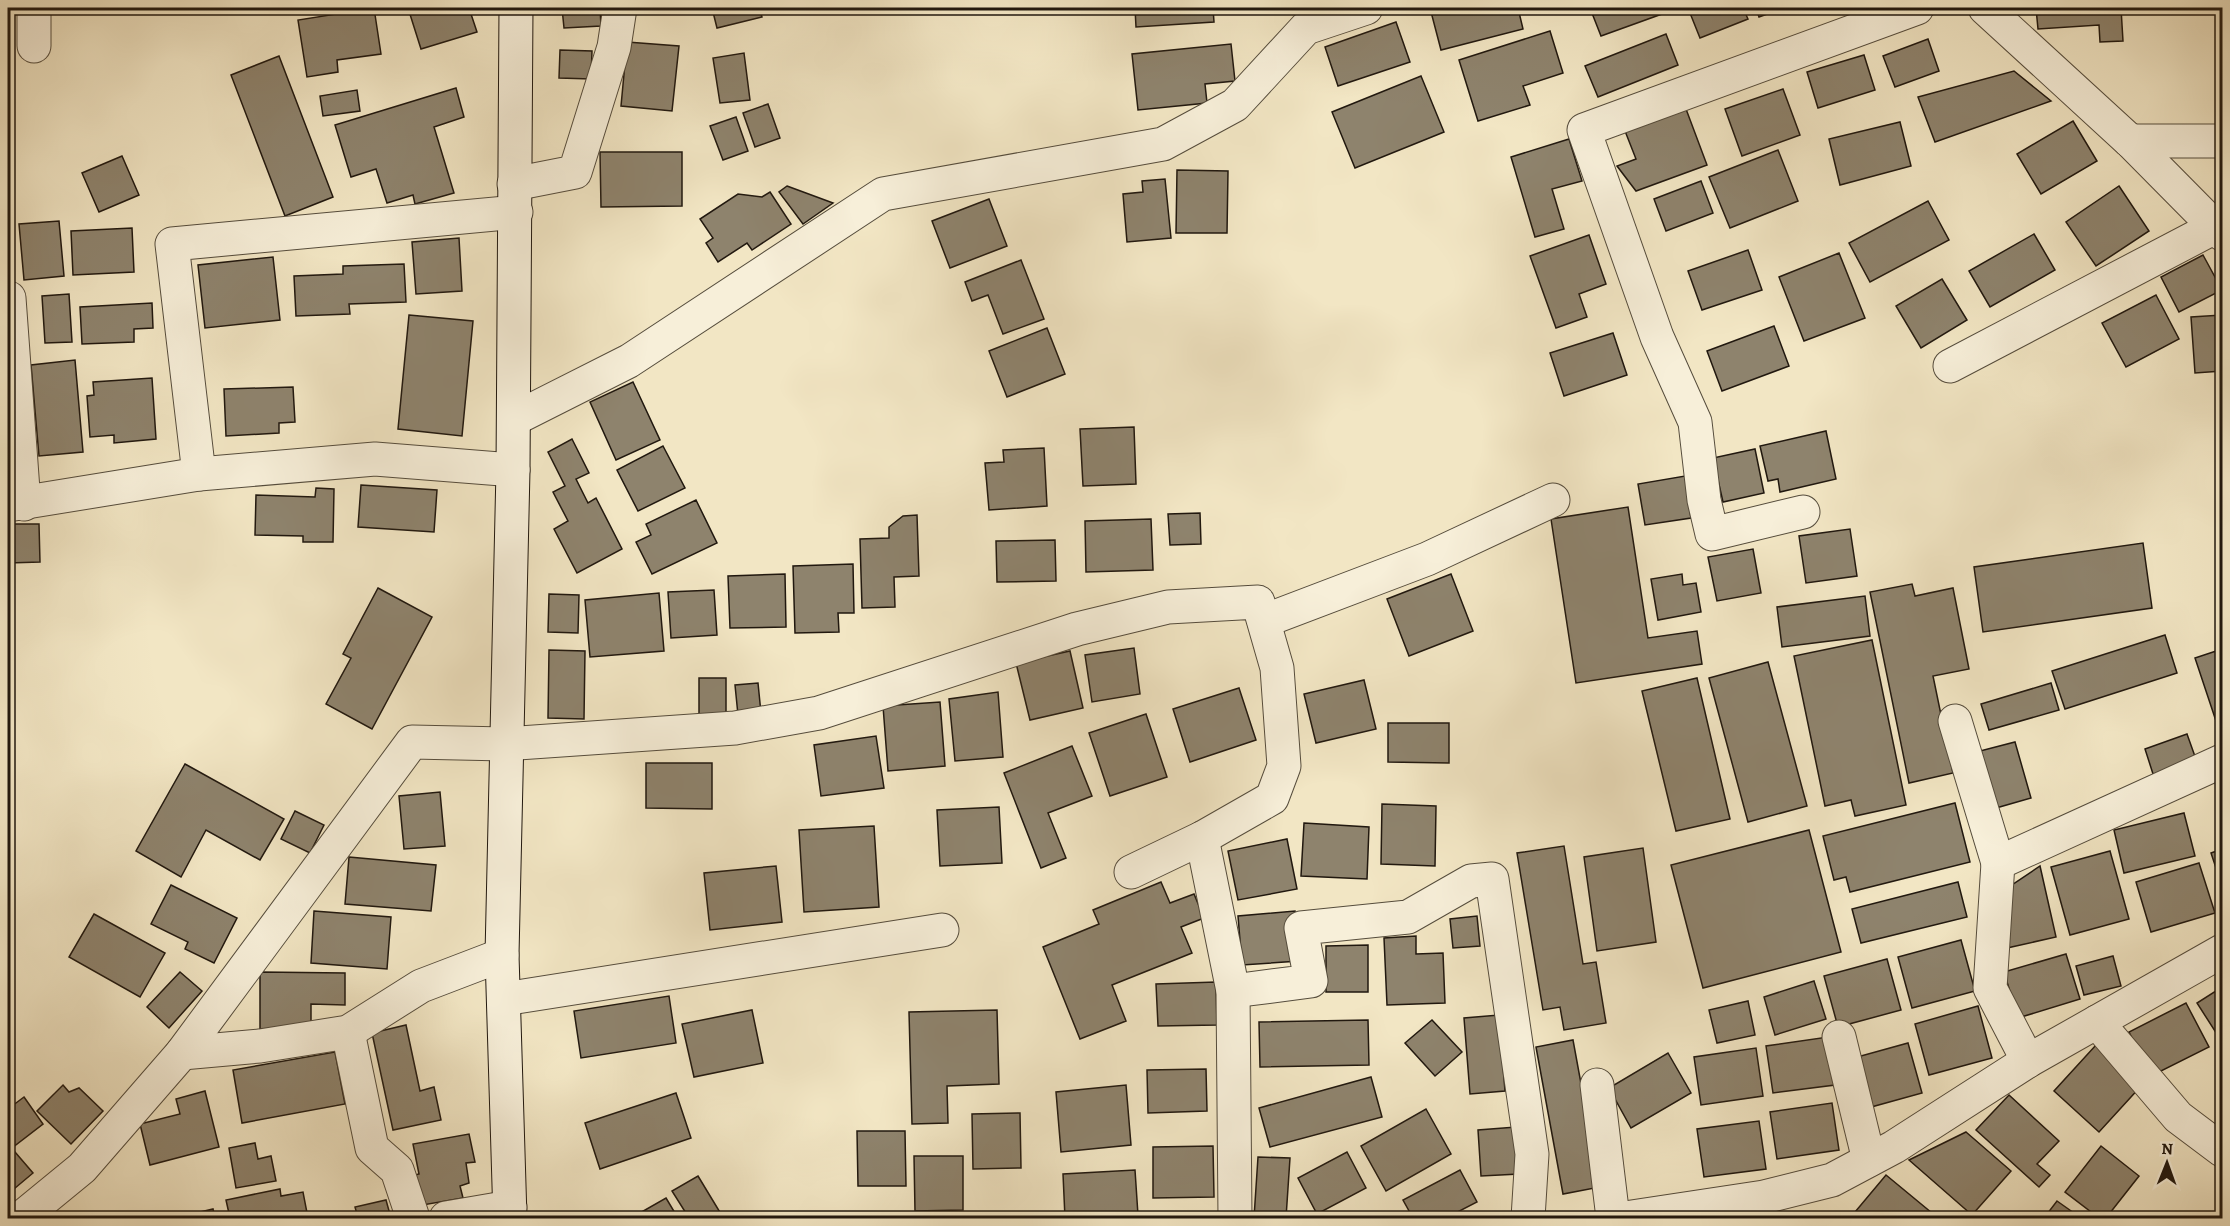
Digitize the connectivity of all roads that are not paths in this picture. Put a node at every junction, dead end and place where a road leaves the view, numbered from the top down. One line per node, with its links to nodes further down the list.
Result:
1 (34, 8): 7 (street)
2 (516, 8): 10 (street)
3 (620, 8): 10 (street)
4 (1366, 8): 14 (street)
5 (1917, 8): 19 (street)
6 (1984, 8): 8 (street)
7 (34, 46)
8 (2130, 141): 9 (street); 11 (street)
9 (2223, 141)
10 (515, 198): 14 (street); 16 (street)
11 (2219, 231): 13 (street)
12 (9, 298): 18 (street)
13 (1950, 366)
14 (514, 419): 15 (street)
15 (513, 470): 16 (street); 22 (street)
16 (200, 474): 18 (street)
17 (1553, 500): 20 (street)
18 (16, 505)
19 (1803, 513)
20 (1264, 621): 22 (street); 24 (street)
21 (1955, 721): 25 (street)
22 (505, 744): 29 (street); 35 (street)
23 (2223, 761): 25 (street)
24 (1202, 838): 26 (street); 30 (street)
25 (1998, 863): 36 (street)
26 (1131, 872)
27 (942, 930): 31 (street)
28 (2223, 951): 32 (street)
29 (502, 956): 31 (street); 33 (street)
30 (1233, 991): 44 (street); 45 (street)
31 (504, 999): 40 (street)
32 (2097, 1022): 36 (street); 38 (street)
33 (348, 1032): 35 (street); 42 (street)
34 (1839, 1037): 39 (street)
35 (182, 1053): 41 (street)
36 (2028, 1061): 39 (street)
37 (1597, 1085): 46 (street)
38 (2223, 1150)
39 (1869, 1160): 47 (street)
40 (510, 1213): 43 (street)
41 (21, 1218)
42 (413, 1218)
43 (446, 1218)
44 (1235, 1218)
45 (1528, 1218)
46 (1613, 1218)
47 (1625, 1218)

